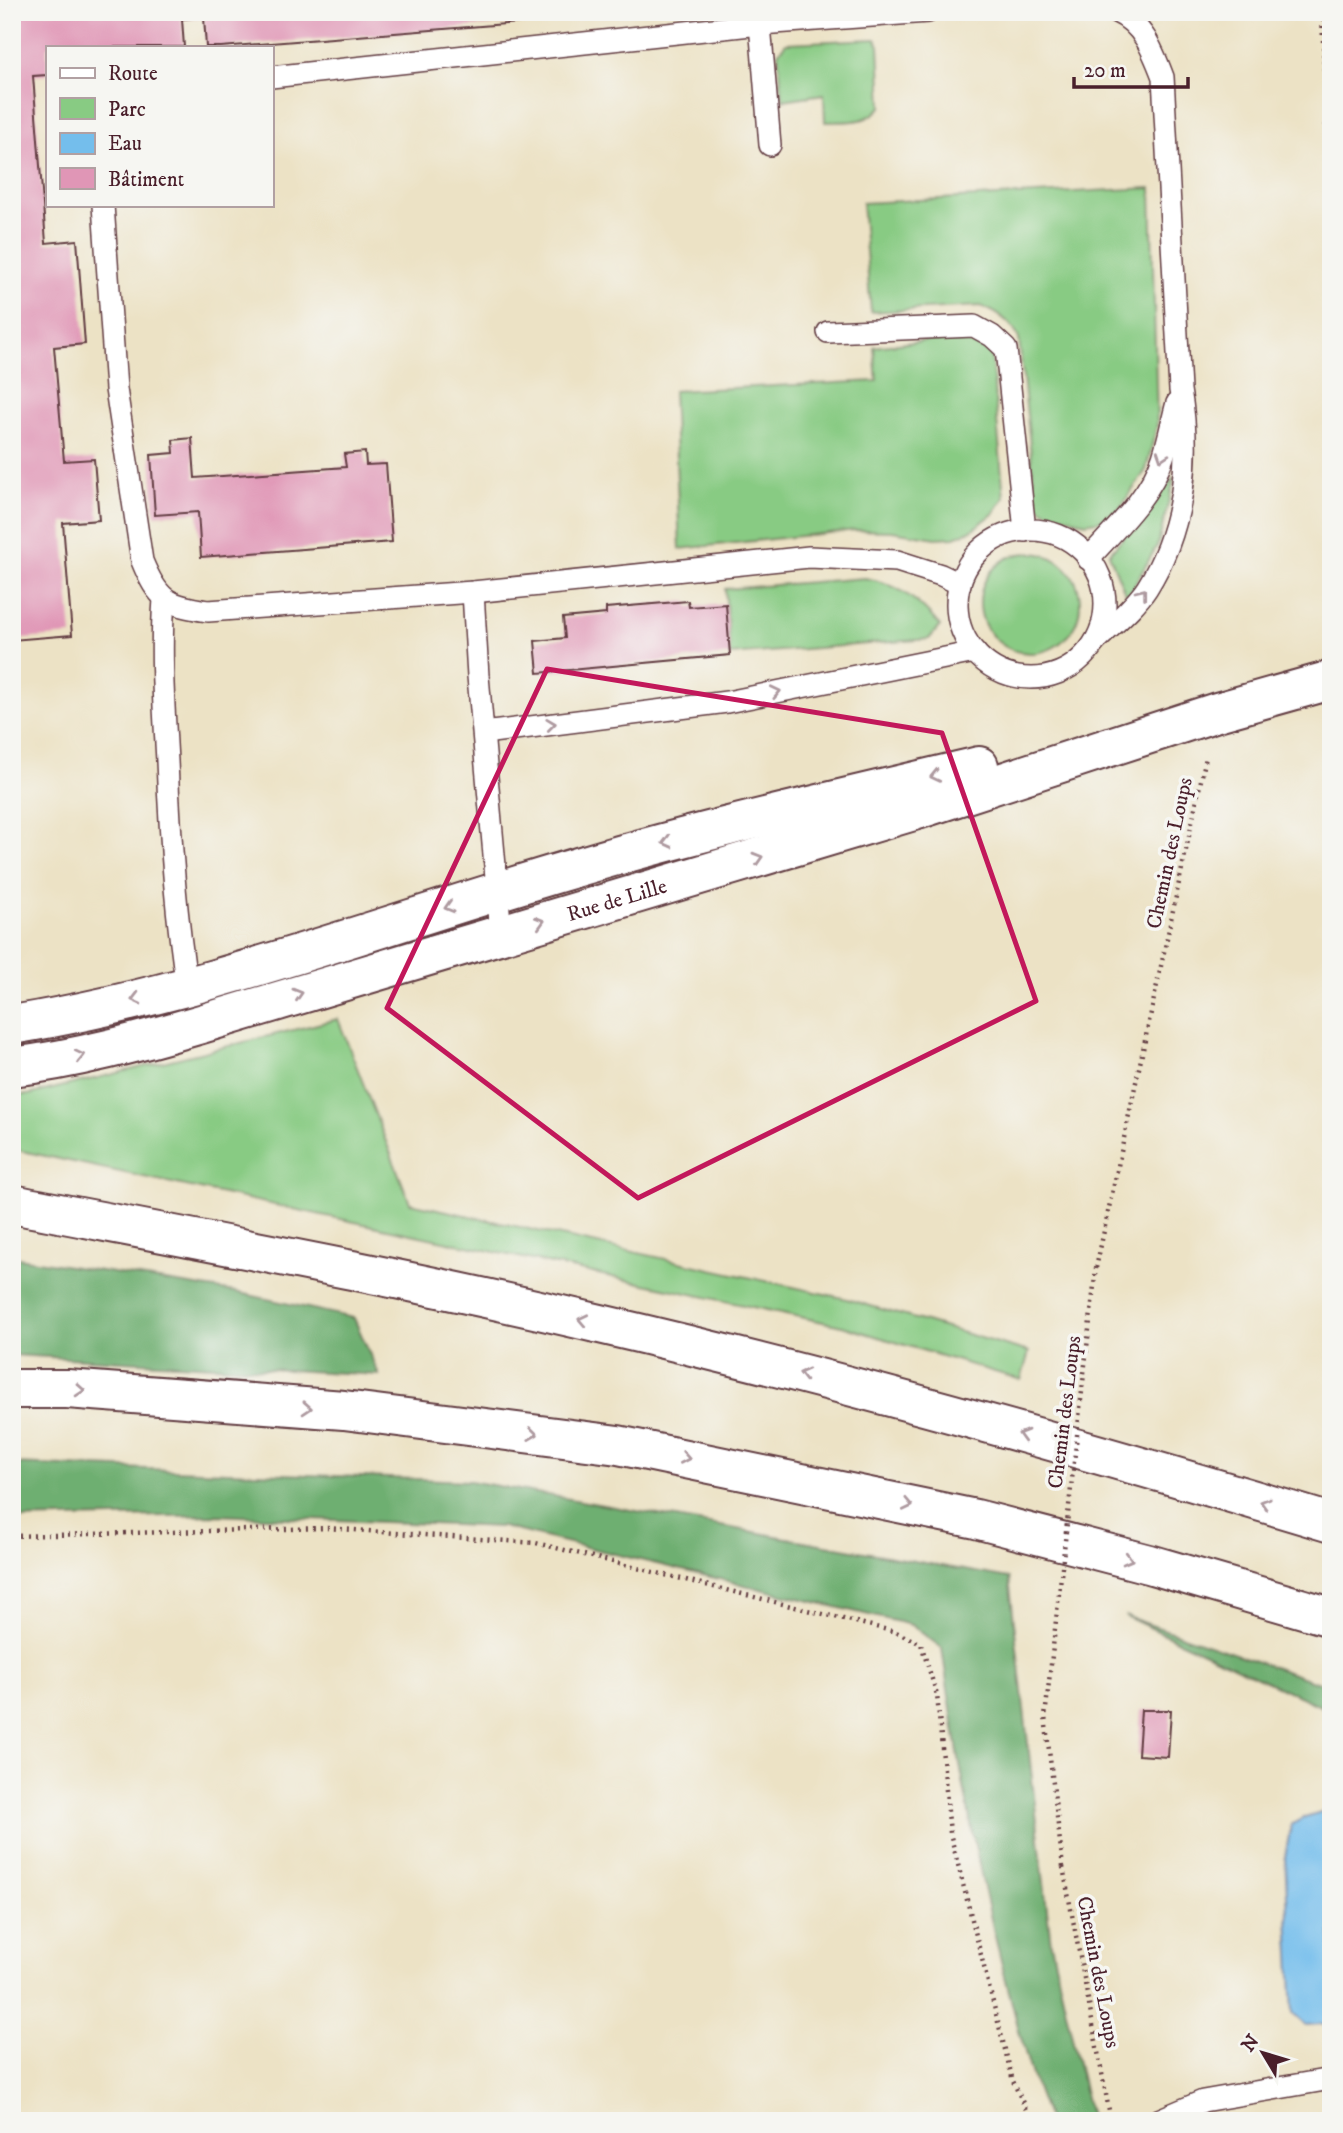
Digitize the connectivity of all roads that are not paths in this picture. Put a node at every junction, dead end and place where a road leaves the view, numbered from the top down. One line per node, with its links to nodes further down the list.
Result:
1 (928, 12): 3 (lane)
2 (1116, 12): 8 (lane)
3 (760, 18): 4 (lane); 5 (lane)
4 (273, 77)
5 (770, 145)
6 (103, 206): 13 (lane)
7 (828, 332): 9 (lane)
8 (1180, 390): 10 (lane, one-way to 10); 14 (lane, one-way to 8)
9 (1025, 531): 10 (lane); 11 (lane)
10 (1088, 559): 14 (lane)
11 (960, 584): 12 (lane); 15 (lane)
12 (473, 592): 13 (lane); 18 (lane)
13 (164, 599): 21 (lane)
14 (1095, 642): 15 (lane)
15 (975, 652): 18 (lane, one-way to 15)
16 (1331, 680): 17 (main road, Rue de Lille)
17 (1217, 712): 19 (main road, Rue de Lille, one-way to 19); 20 (main road, Rue de Lille, one-way to 17)
18 (484, 733): 19 (lane)
19 (497, 892): 20 (lane); 21 (main road, Rue de Lille, one-way to 21)
20 (501, 933): 23 (main road, Rue de Lille, one-way to 20)
21 (187, 986): 22 (main road, Rue de Lille, one-way to 22)
22 (12, 1025)
23 (12, 1068)
24 (12, 1204): 26 (main road, one-way to 24)
25 (12, 1389): 27 (main road, one-way to 27)
26 (1331, 1523)
27 (1331, 1617)
28 (1331, 2079): 29 (lane)
29 (1156, 2121)

